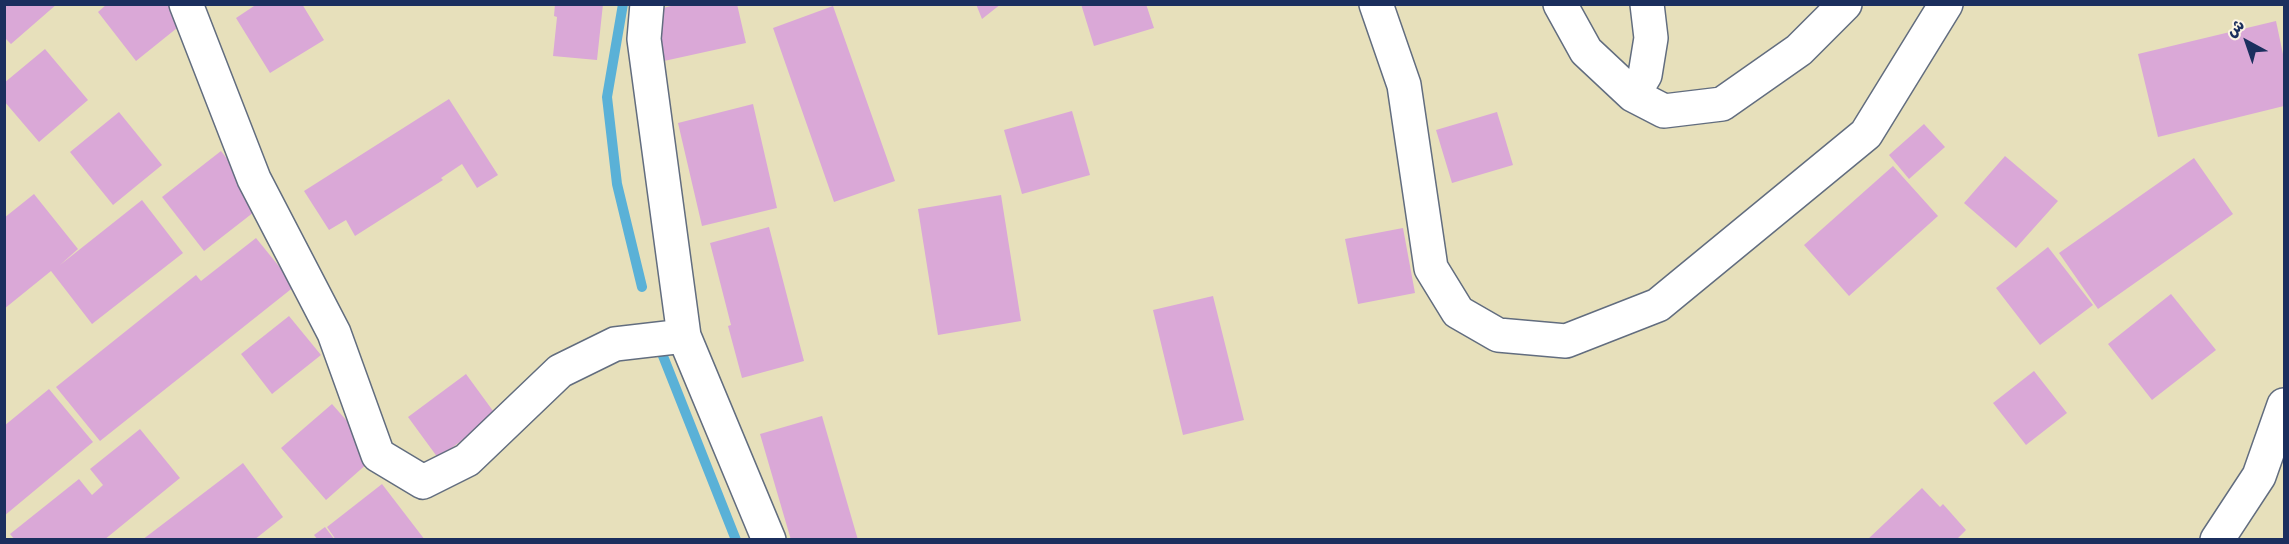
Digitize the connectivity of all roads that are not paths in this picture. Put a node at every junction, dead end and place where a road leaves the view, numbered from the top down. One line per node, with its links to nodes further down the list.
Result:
1 (186, 4): 9 (street)
2 (647, 4): 9 (street)
3 (1376, 4): 7 (street)
4 (1560, 4): 8 (street)
5 (1647, 4): 8 (street)
6 (1845, 4): 8 (street)
7 (1946, 4)
8 (1633, 95)
9 (684, 336): 11 (street)
10 (2284, 405): 12 (street)
11 (769, 540)
12 (2217, 540)

